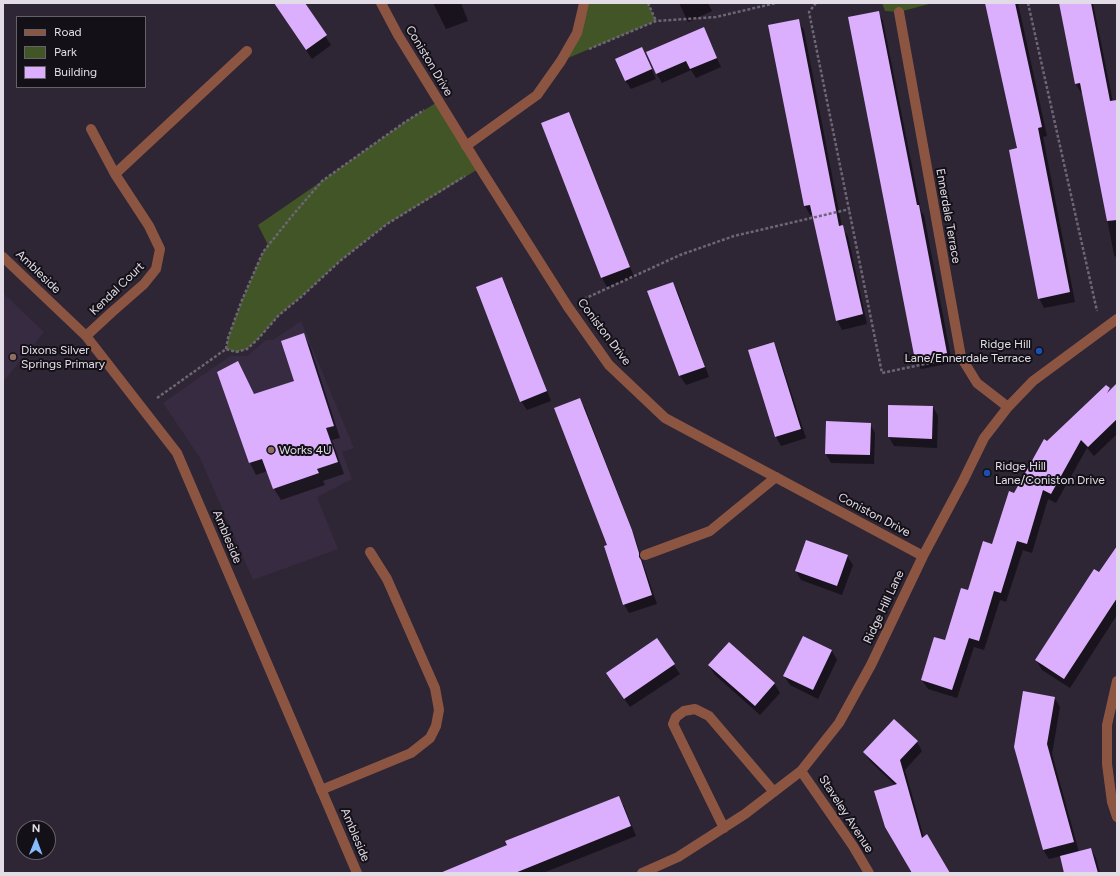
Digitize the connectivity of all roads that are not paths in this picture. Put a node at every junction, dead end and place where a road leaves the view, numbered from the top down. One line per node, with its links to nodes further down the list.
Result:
1 (381, 3): 6 (street, Coniston Drive)
2 (584, 3): 6 (street)
3 (898, 12): 11 (street, Ennerdale Terrace)
4 (247, 51): 7 (street)
5 (91, 129): 7 (street, Kendal Court)
6 (466, 146): 12 (street, Coniston Drive)
7 (114, 174): 10 (street, Kendal Court)
8 (3, 257): 10 (street, Ambleside)
9 (1117, 319): 11 (street, Ridge Hill Lane)
10 (86, 336): 18 (street, Ambleside)
11 (1008, 407): 15 (street, Ridge Hill Lane)
12 (776, 477): 14 (street); 15 (street, Coniston Drive)
13 (370, 552): 18 (street)
14 (645, 555)
15 (923, 556): 17 (street, Ridge Hill Lane)
16 (1117, 681): 20 (street)
17 (801, 771): 19 (street, Ridge Hill Lane); 24 (street, Staveley Avenue)
18 (321, 790): 22 (street, Ambleside)
19 (774, 792): 21 (street, Ridge Hill Lane); 21 (street)
20 (1117, 817)
21 (724, 828): 23 (street, Ridge Hill Lane)
22 (357, 873)
23 (642, 873)
24 (869, 873)

